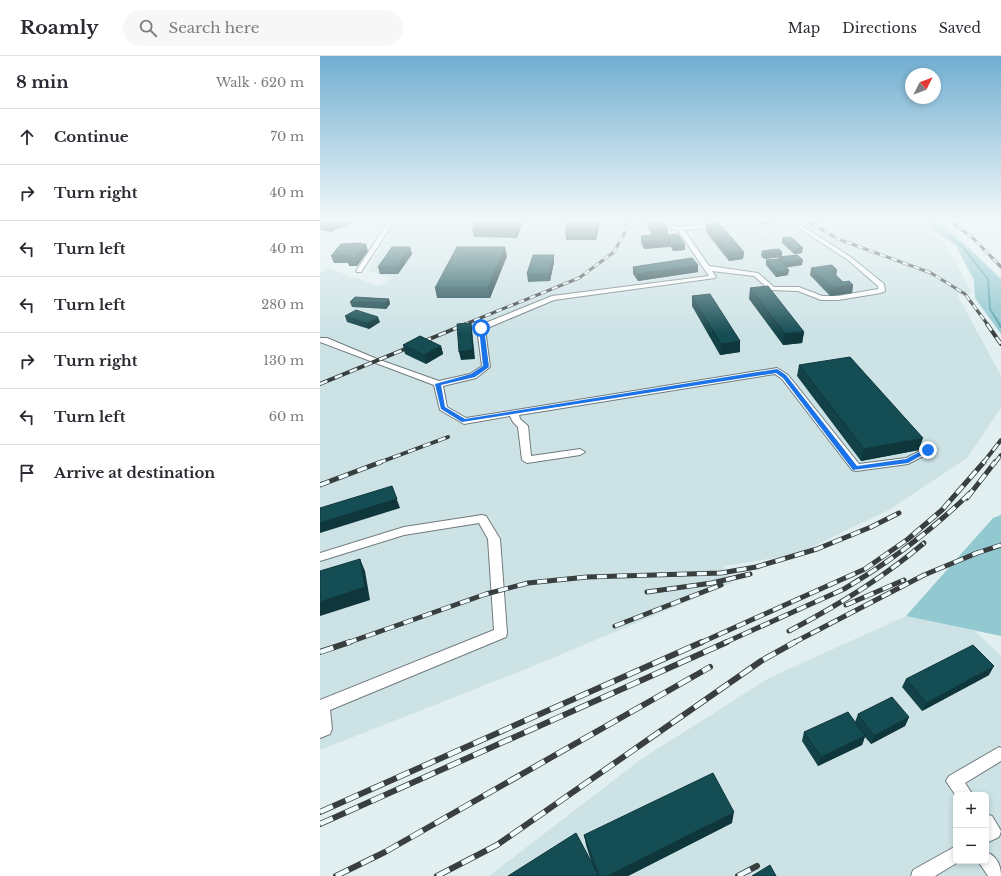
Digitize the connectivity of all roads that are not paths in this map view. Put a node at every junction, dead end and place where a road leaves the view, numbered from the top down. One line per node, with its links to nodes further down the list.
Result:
1 (368, 257): 5 (street)
2 (700, 257): 4 (street)
3 (847, 257): 4 (street)
4 (707, 268): 7 (street)
5 (359, 271)
6 (320, 340): 7 (street)
7 (438, 384): 8 (street)
8 (514, 413): 9 (street); 10 (street)
9 (928, 450)
10 (580, 452)
11 (320, 557): 12 (street)
12 (320, 731)
13 (998, 754): 14 (street)
14 (963, 792)
15 (989, 826): 16 (street)
16 (989, 834)
17 (953, 856): 19 (street)
18 (989, 864): 20 (street)
19 (919, 876)
20 (998, 876)

